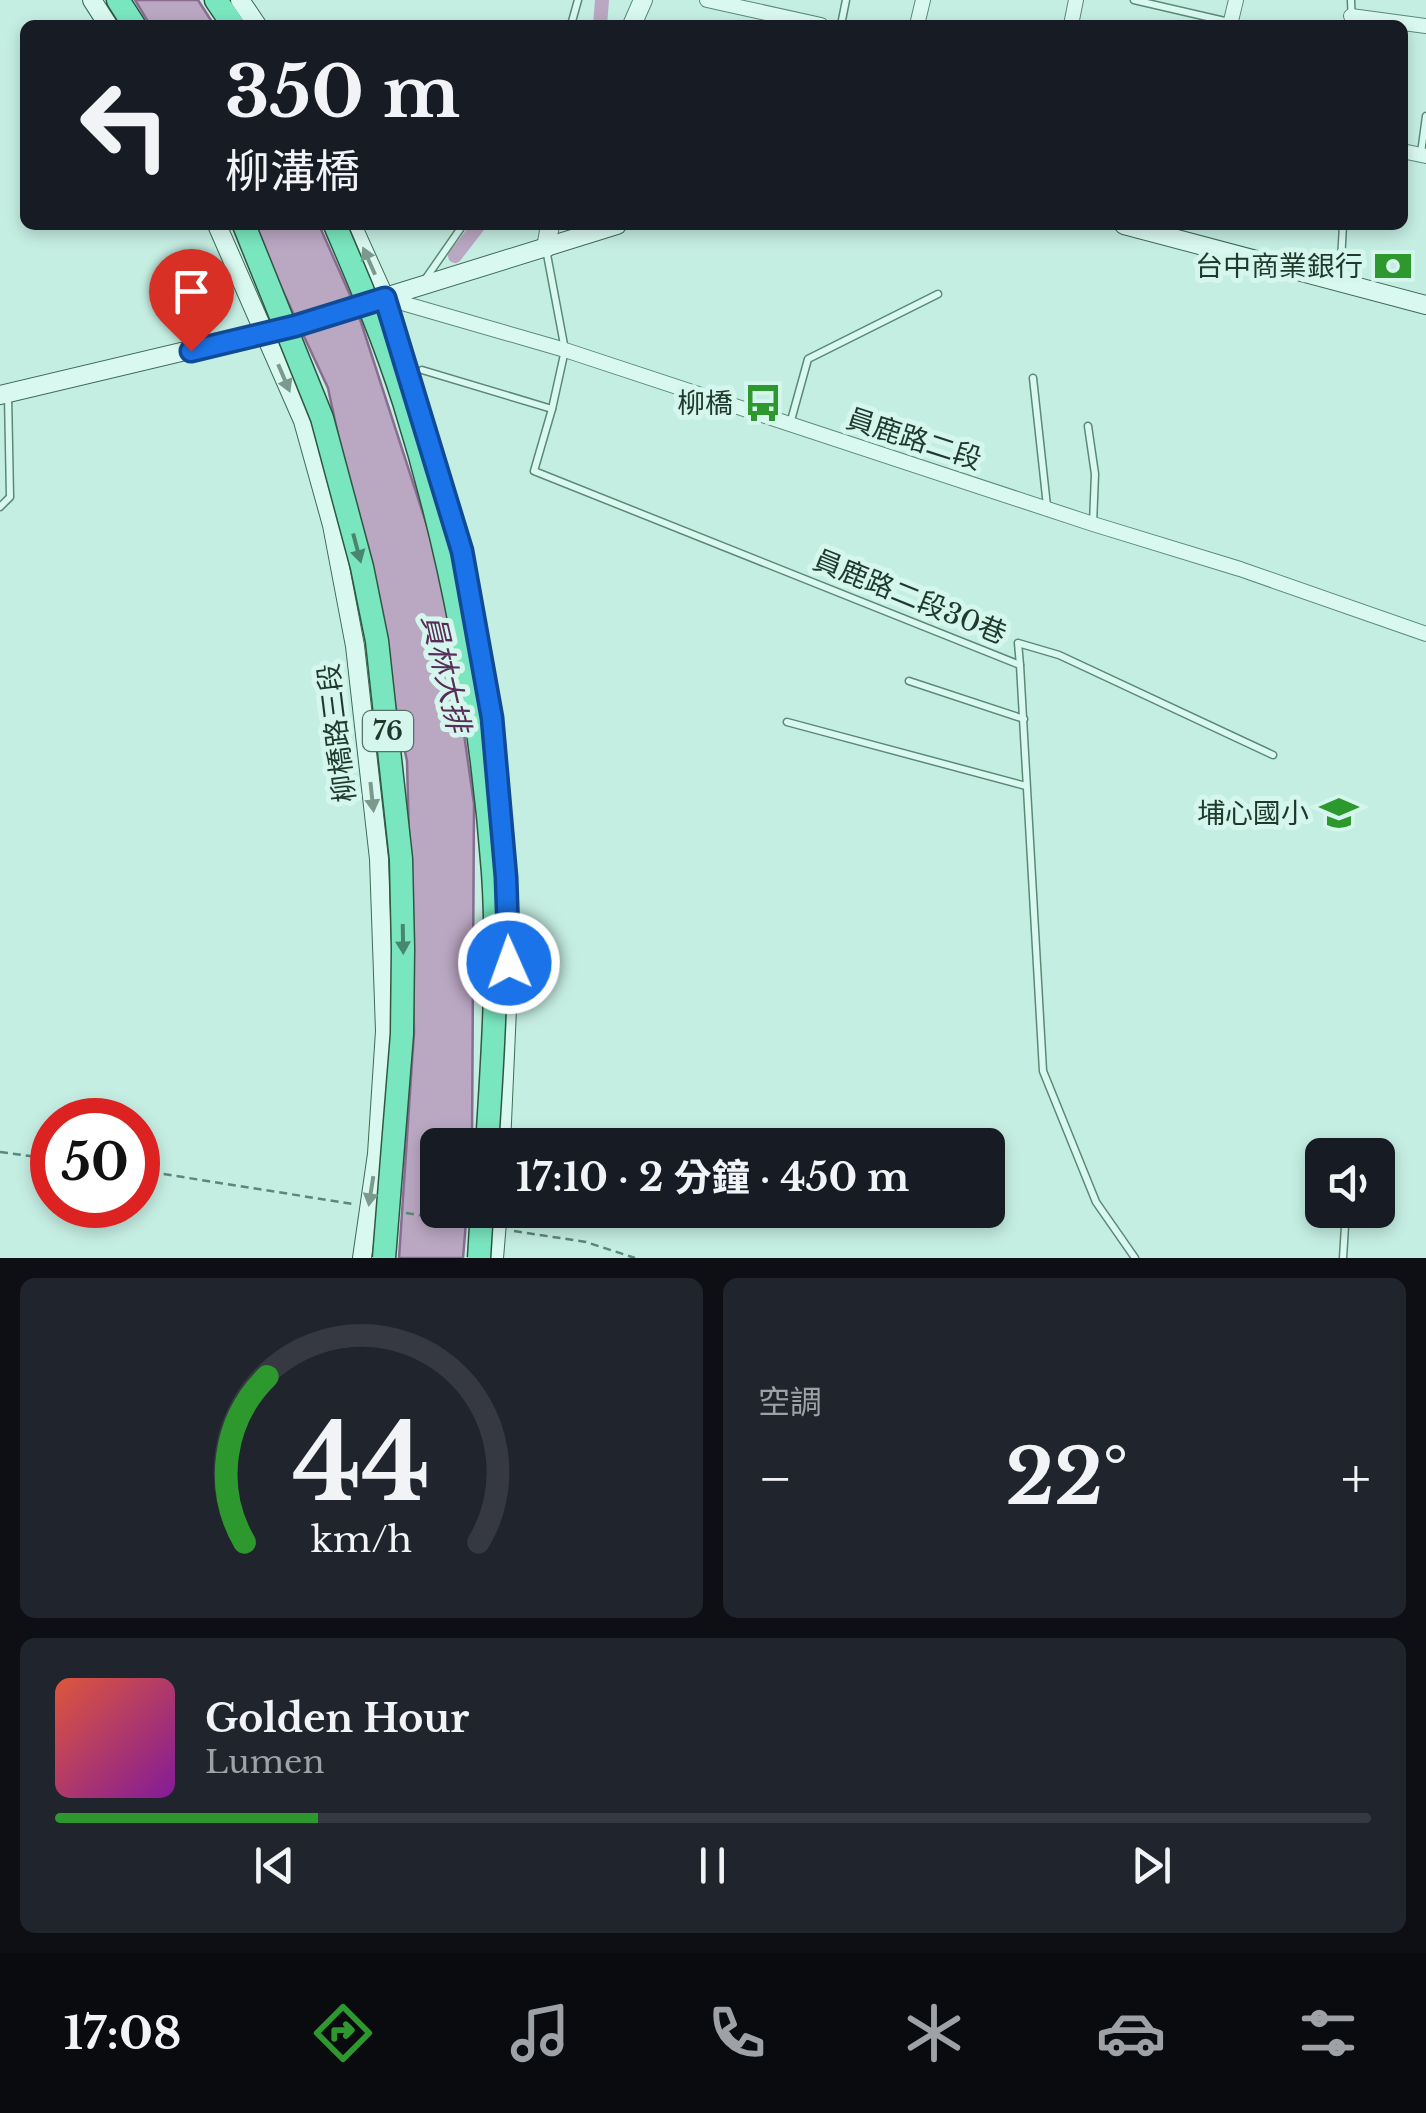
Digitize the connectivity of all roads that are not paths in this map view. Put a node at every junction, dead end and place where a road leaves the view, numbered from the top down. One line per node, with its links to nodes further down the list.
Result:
1 (707, 0): 3 (street)
2 (1134, 0): 6 (lane)
3 (766, 7): 5 (street)
4 (1352, 14): 7 (street)
5 (806, 20)
6 (1214, 20)
7 (1389, 20)
8 (1426, 116): 9 (lane)
9 (1423, 155)
10 (219, 230): 25 (main road, 柳橋路三段)
11 (246, 230): 49 (highway, 76, one-way to 49, bridge)
12 (337, 230): 43 (highway, bridge)
13 (354, 230): 23 (main road, one-way to 13)
14 (459, 230): 21 (lane)
15 (549, 230): 19 (main road)
16 (602, 230): 19 (main road)
17 (1343, 230): 20 (lane)
18 (1182, 232): 20 (main road)
19 (546, 248): 21 (main road); 26 (lane, 員鹿路二段30巷)
20 (1340, 283): 24 (main road)
21 (420, 286): 23 (main road)
22 (938, 294): 31 (lane)
23 (385, 298): 25 (main road); 26 (street, 員鹿路二段); 44 (main road)
24 (1426, 305)
25 (265, 334): 29 (main road); 48 (main road, 柳橋路三段, one-way to 48)
26 (566, 350): 30 (lane, 員鹿路二段30巷); 31 (street, 員鹿路二段)
27 (422, 370): 30 (lane)
28 (1034, 378): 34 (lane)
29 (4, 394): 33 (lane)
30 (552, 409): 37 (lane, 員鹿路二段30巷)
31 (789, 425): 34 (street, 員鹿路二段)
32 (1088, 426): 35 (lane)
33 (0, 507)
34 (1047, 509): 35 (street, 員鹿路二段)
35 (1094, 524): 36 (street, 員鹿路二段)
36 (1426, 634)
37 (1020, 665): 39 (lane, 員鹿路二段30巷); 41 (lane)
38 (908, 681): 39 (lane)
39 (1024, 720): 42 (lane, 員鹿路二段30巷)
40 (788, 722): 42 (lane)
41 (1272, 756)
42 (1026, 786): 52 (lane, 員鹿路二段30巷)
43 (487, 1128)
44 (502, 1128)
45 (486, 1228): 50 (highway, bridge)
46 (490, 1228): 51 (main road)
47 (1345, 1228): 53 (lane)
48 (362, 1258)
49 (384, 1258)
50 (479, 1258)
51 (494, 1258)
52 (1135, 1258)
53 (1343, 1258)

